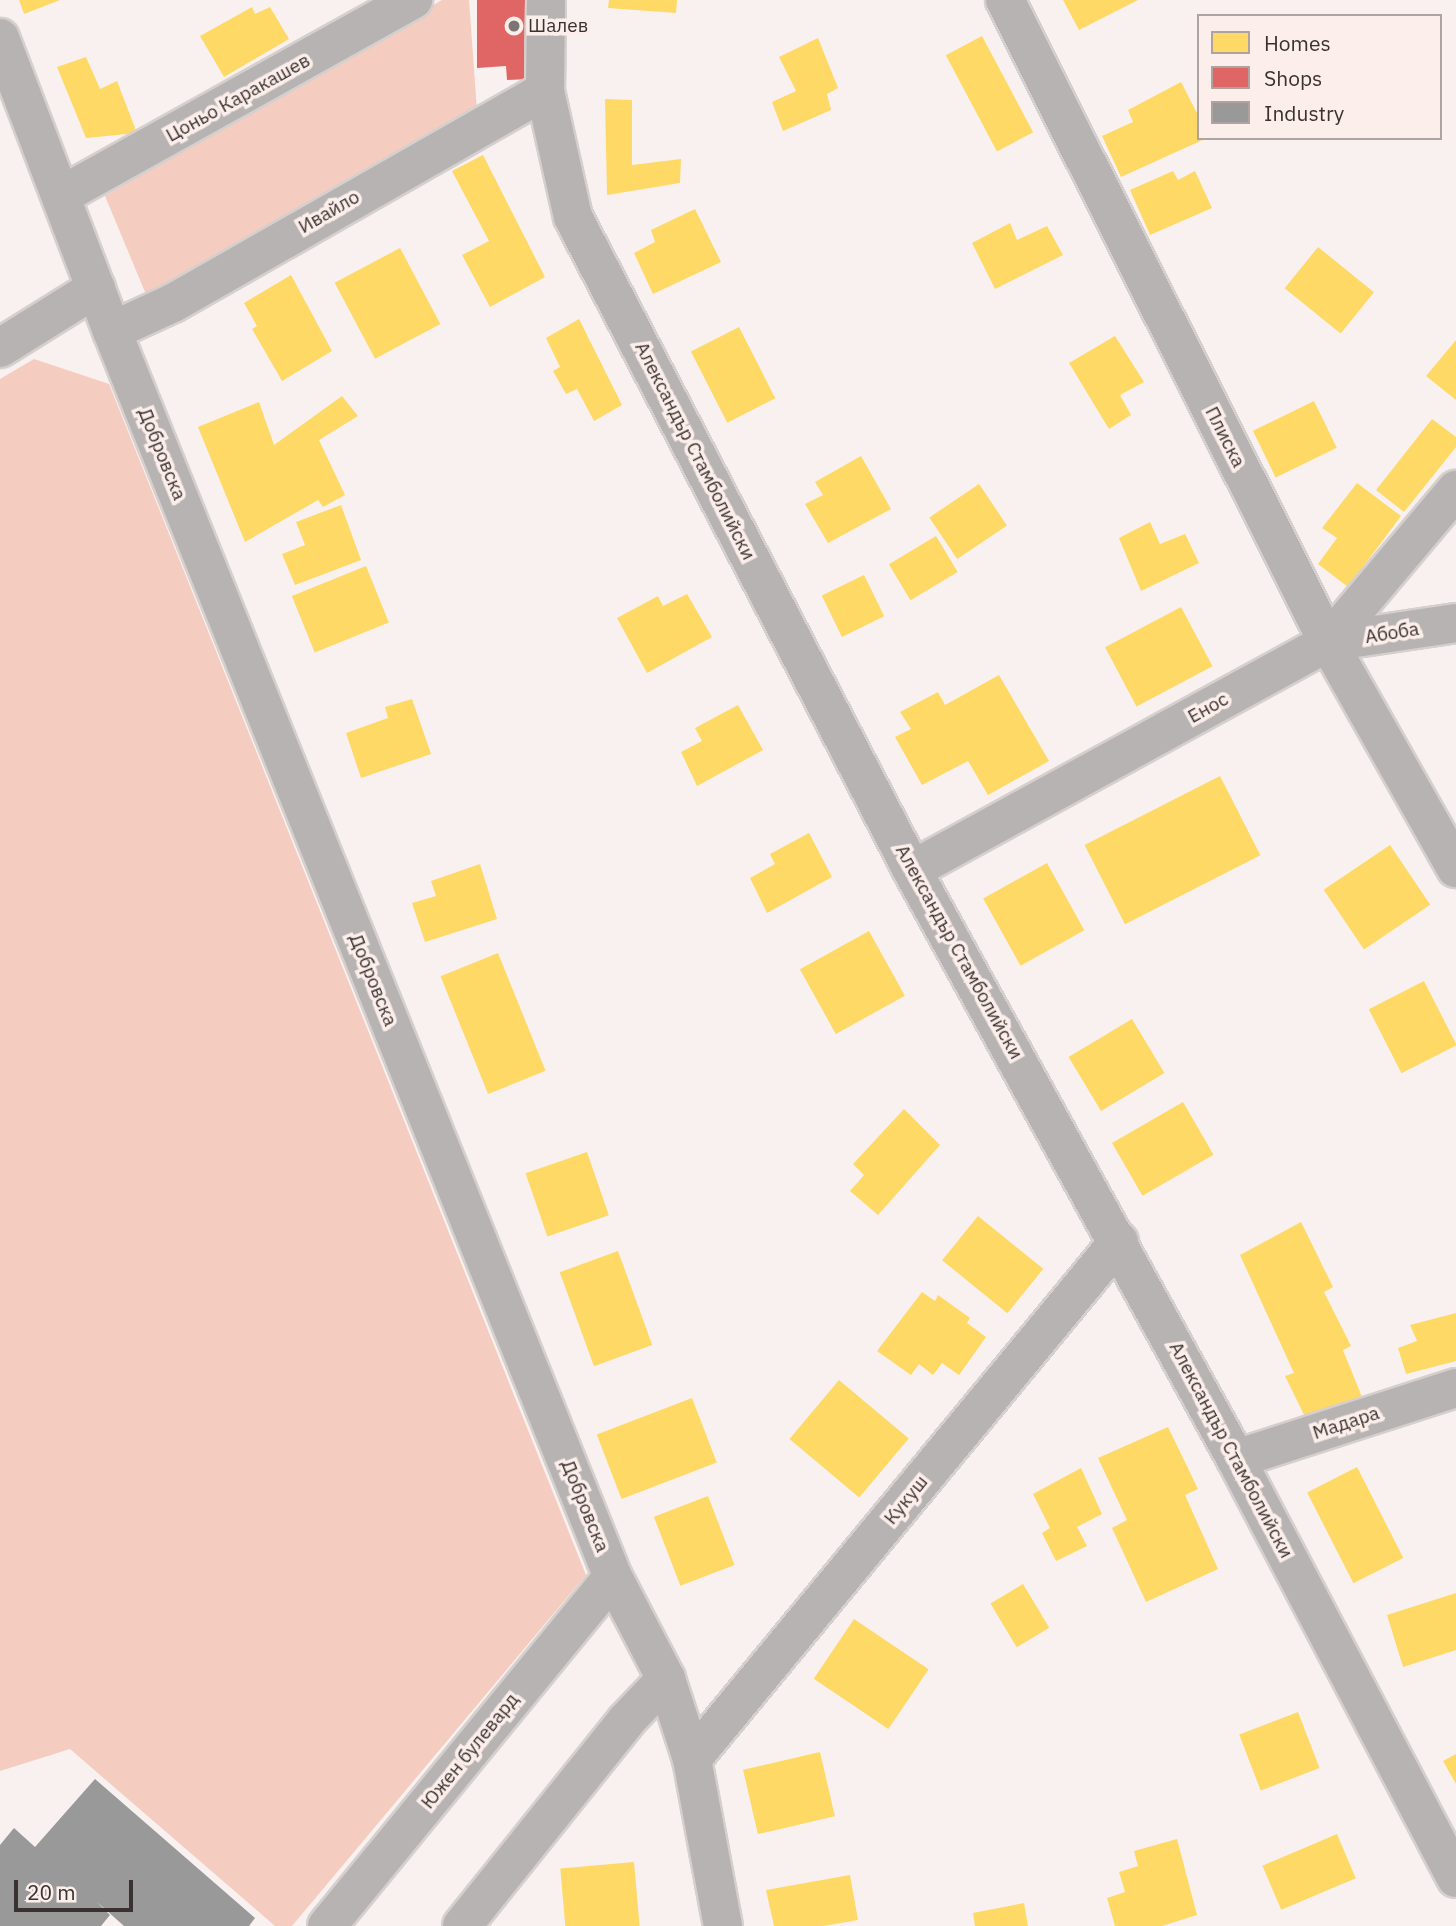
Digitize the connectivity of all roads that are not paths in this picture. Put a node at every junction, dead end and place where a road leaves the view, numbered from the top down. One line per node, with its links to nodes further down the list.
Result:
1 (413, 0): 6 (street, Цоньо Каракашев)
2 (546, 0): 5 (street, Александър Стамболийски)
3 (1005, 0): 12 (street, Плиска)
4 (0, 38): 6 (street, Добровска)
5 (545, 90): 8 (street, Ивайло); 14 (street, Александър Стамболийски)
6 (62, 195): 7 (street, Добровска)
7 (96, 288): 8 (street, Добровска); 9 (street)
8 (112, 331): 18 (street, Добровска)
9 (0, 348)
10 (1456, 490): 12 (street, Енос)
11 (1456, 623): 12 (street, Абоба)
12 (1328, 642): 13 (street, Плиска); 14 (street, Енос)
13 (1456, 868)
14 (912, 870): 15 (street, Александър Стамболийски)
15 (1119, 1241): 17 (street, Александър Стамболийски); 20 (street, Кукуш)
16 (1456, 1388): 17 (street, Мадара)
17 (1236, 1459): 21 (street, Александър Стамболийски)
18 (613, 1577): 19 (street, Добровска); 22 (street, Южен булевард)
19 (666, 1679): 20 (street, Добровска); 23 (street)
20 (692, 1759): 24 (street, Добровска)
21 (1456, 1878)
22 (327, 1926)
23 (462, 1926)
24 (723, 1926)

